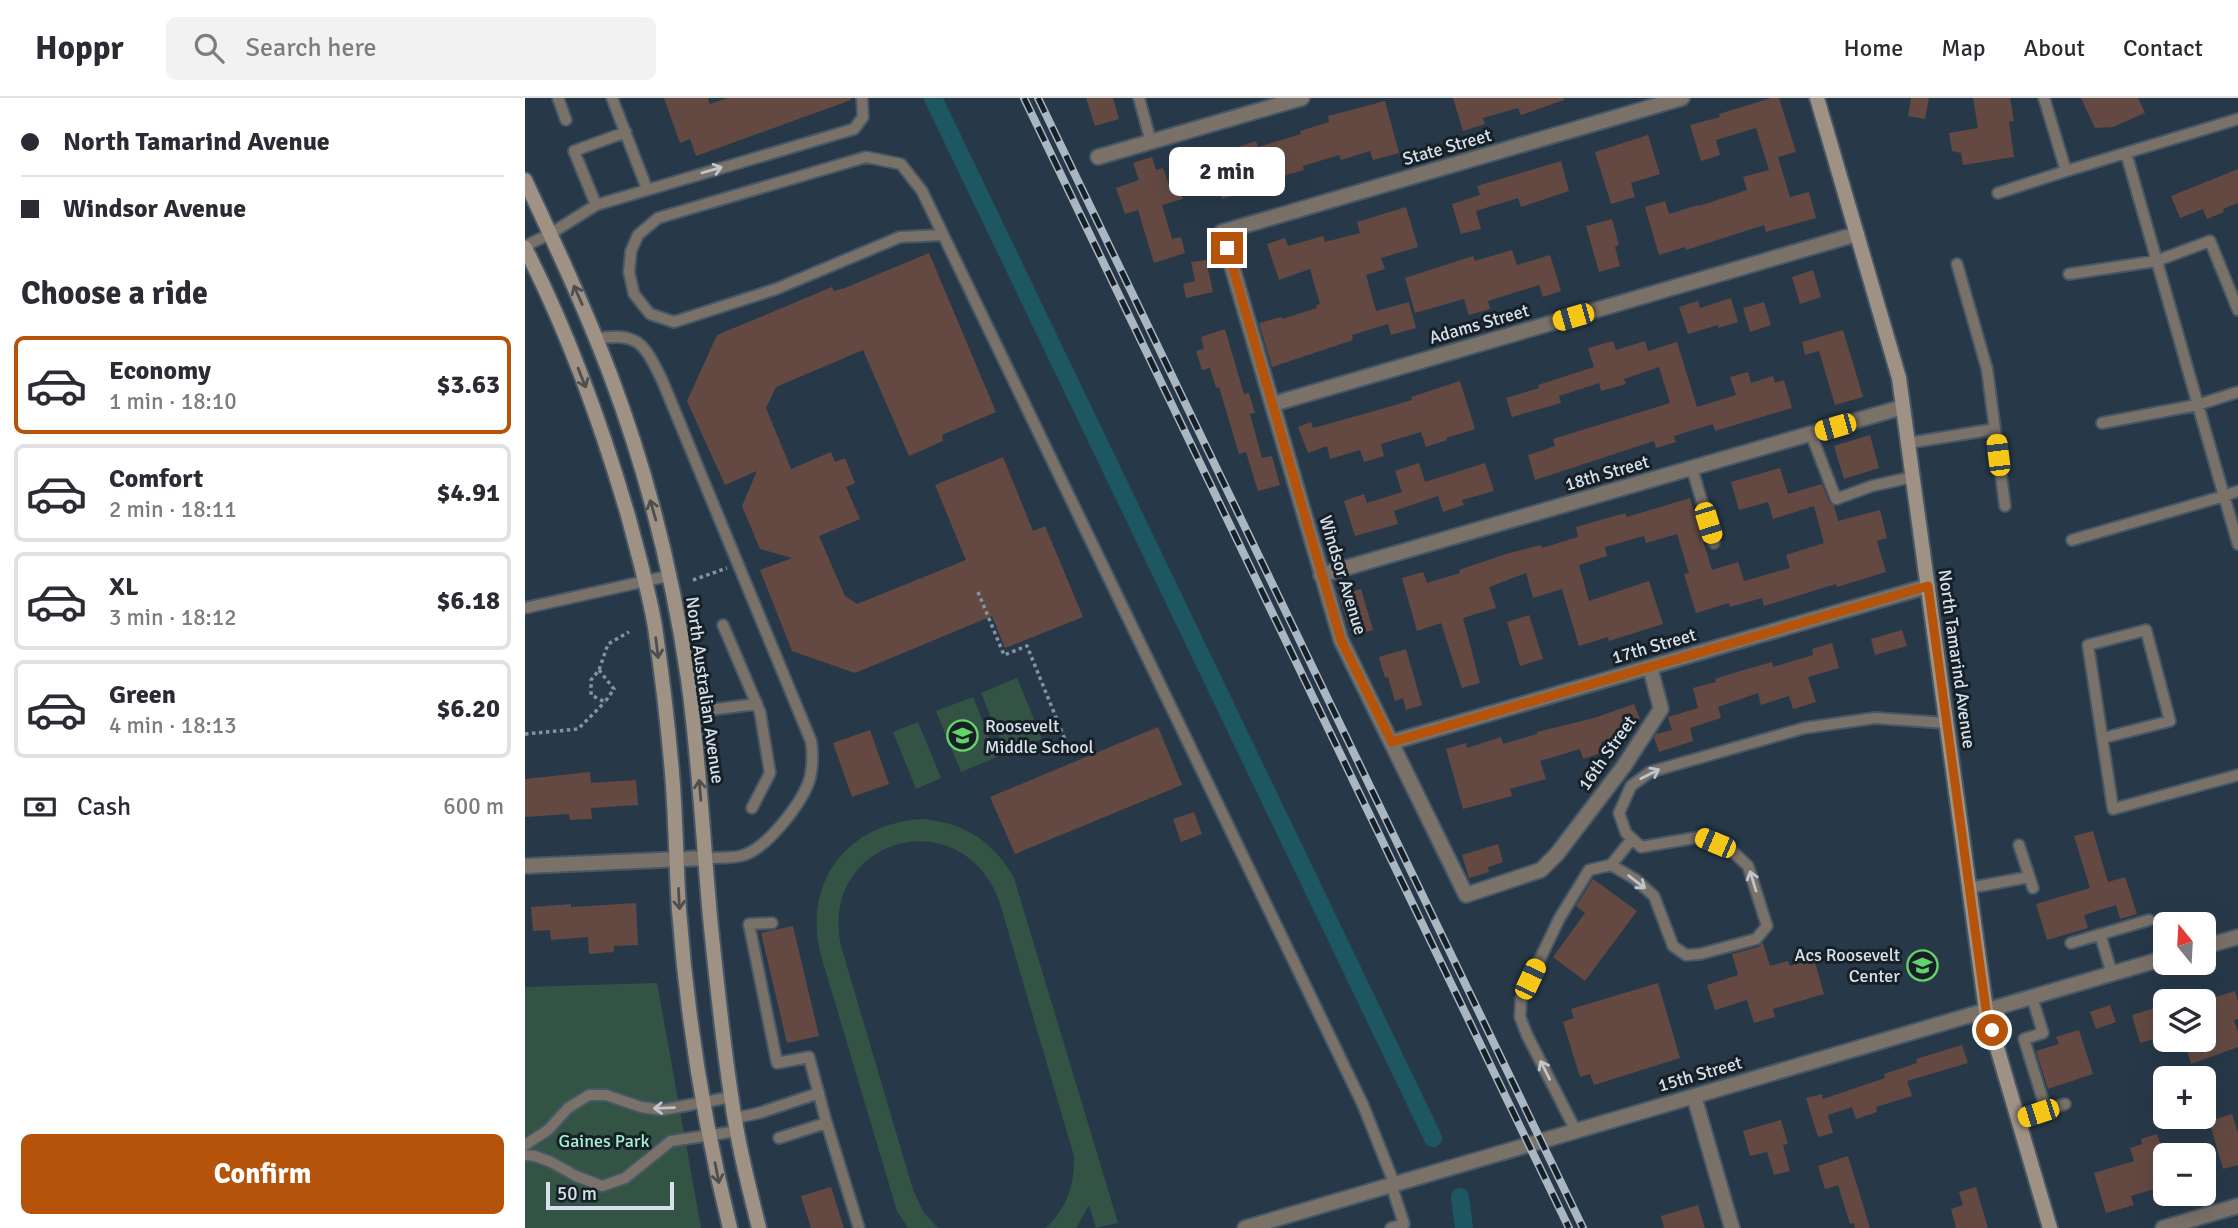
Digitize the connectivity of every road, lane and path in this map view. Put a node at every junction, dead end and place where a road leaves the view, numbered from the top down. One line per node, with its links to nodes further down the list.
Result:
1 (558, 98): 10 (lane)
2 (613, 98): 11 (lane)
3 (862, 98): 17 (lane, one-way to 3)
4 (1139, 98): 12 (lane)
5 (1302, 98): 12 (street)
6 (1682, 98): 20 (street, State Street)
7 (1817, 98): 22 (main road, North Tamarind Avenue)
8 (2044, 98): 15 (lane)
9 (2238, 119): 13 (lane)
10 (566, 120)
11 (625, 132): 17 (lane); 19 (lane)
12 (1151, 142): 14 (street)
13 (2126, 153): 15 (lane); 25 (lane)
14 (1098, 157)
15 (2066, 171): 18 (lane)
16 (525, 180): 21 (main road, North Australian Avenue)
17 (647, 189): 19 (lane)
18 (1998, 193)
19 (596, 205): 21 (lane)
20 (1222, 232): 31 (street, Windsor Avenue)
21 (550, 234): 24 (lane); 29 (main road, North Australian Avenue, one-way to 21)
22 (1857, 234): 31 (street, Adams Street); 33 (main road, North Tamarind Avenue)
23 (943, 235): 23 (lane); 100 (lane)
24 (525, 247): 50 (main road, one-way to 50)
25 (2156, 261): 27 (lane); 28 (lane); 32 (lane)
26 (1957, 264): 35 (lane)
27 (2069, 274)
28 (2238, 310)
29 (595, 338): 48 (main road, North Australian Avenue, one-way to 29); 72 (lane)
30 (2238, 392): 32 (lane)
31 (1273, 404): 47 (street, Windsor Avenue)
32 (2197, 405): 34 (lane); 41 (lane)
33 (1903, 407): 36 (street, 18th Street); 37 (main road, North Tamarind Avenue)
34 (2102, 423)
35 (1995, 429): 37 (lane); 42 (lane)
36 (1811, 434): 38 (street, 18th Street); 39 (lane)
37 (1908, 443): 39 (main road, North Tamarind Avenue)
38 (1692, 468): 44 (lane); 47 (street, 18th Street)
39 (1912, 477): 51 (main road, North Tamarind Avenue)
40 (2238, 491): 41 (lane)
41 (2224, 496): 43 (lane); 45 (lane)
42 (2005, 506)
43 (2072, 540)
44 (1714, 543)
45 (2238, 544)
46 (729, 567): 49 (path)
47 (1321, 575): 64 (street, Windsor Avenue)
48 (668, 576): 50 (lane); 60 (main road, North Australian Avenue)
49 (693, 580)
50 (645, 582): 53 (lane); 71 (main road, one-way to 71)
51 (1928, 586): 56 (street, 17th Street); 61 (main road, North Tamarind Avenue)
52 (978, 592): 65 (path)
53 (525, 608)
54 (723, 625): 59 (lane)
55 (629, 632): 57 (path)
56 (1650, 667): 64 (street, 17th Street); 70 (street, 16th Street)
57 (599, 670): 58 (path); 58 (path)
58 (605, 702): 62 (path)
59 (757, 704): 60 (lane); 67 (lane)
60 (692, 712): 72 (main road, North Australian Avenue, one-way to 60)
61 (1947, 723): 68 (lane, one-way to 61); 75 (main road, North Tamarind Avenue)
62 (525, 734)
63 (2103, 738): 63 (lane); 66 (lane)
64 (1392, 742): 70 (street, Windsor Avenue)
65 (1070, 752)
66 (2238, 775)
67 (752, 808)
68 (1632, 839): 73 (lane); 73 (lane, one-way to 68)
69 (2019, 845): 75 (lane)
70 (1557, 853)
71 (676, 858): 72 (street); 74 (street); 89 (main road, one-way to 89)
72 (706, 858): 88 (main road, North Australian Avenue)
73 (1611, 865): 95 (lane, one-way to 73)
74 (525, 866)
75 (1969, 888): 85 (main road, North Tamarind Avenue)
76 (2149, 920): 78 (lane)
77 (772, 923): 86 (lane)
78 (2100, 934): 80 (lane); 83 (lane)
79 (2238, 937): 81 (street)
80 (2071, 943)
81 (2216, 943)
82 (2153, 962): 83 (street, 15th Street)
83 (2112, 974): 84 (street, 15th Street)
84 (2032, 997): 85 (street, 15th Street); 91 (lane)
85 (1986, 1010): 87 (street, 15th Street); 92 (main road, North Tamarind Avenue)
86 (819, 1093): 93 (lane); 94 (lane)
87 (1694, 1096): 95 (street, 15th Street); 107 (street)
88 (731, 1097): 89 (lane); 94 (main road, North Australian Avenue)
89 (703, 1102): 96 (main road); 98 (lane, one-way to 98)
90 (2065, 1104): 91 (lane)
91 (2046, 1110): 92 (lane)
92 (2018, 1119): 108 (main road, North Tamarind Avenue)
93 (826, 1123): 97 (lane); 104 (lane)
94 (736, 1124): 96 (lane); 103 (main road, North Australian Avenue)
95 (1576, 1131): 100 (street, 15th Street)
96 (709, 1136): 99 (lane); 102 (main road, one-way to 102)
97 (779, 1138)
98 (525, 1145)
99 (525, 1155)
100 (1393, 1184): 105 (street, 15th Street); 106 (lane)
101 (2238, 1206): 109 (street)
102 (730, 1228)
103 (759, 1228)
104 (859, 1228)
105 (1245, 1228)
106 (1391, 1228)
107 (1732, 1228)
108 (2050, 1228)
109 (2163, 1228)

